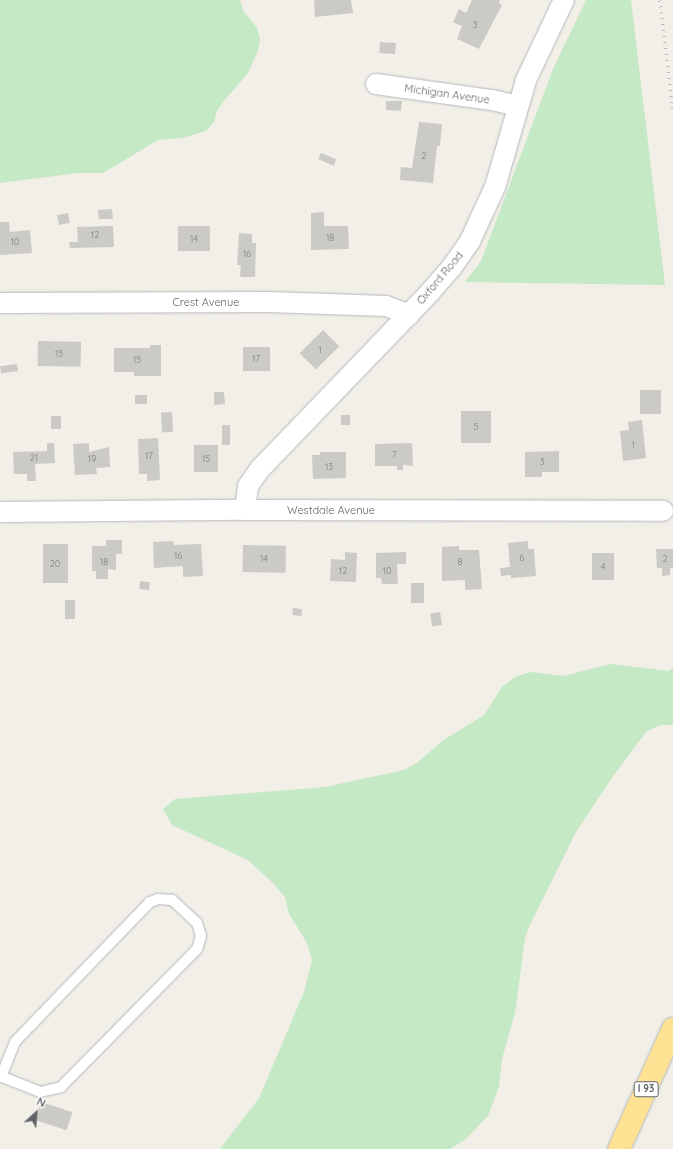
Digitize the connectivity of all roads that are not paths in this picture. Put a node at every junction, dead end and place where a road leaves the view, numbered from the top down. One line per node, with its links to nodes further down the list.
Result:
1 (564, 0): 3 (street, Oxford Road)
2 (376, 84): 3 (street, Michigan Avenue)
3 (517, 106): 5 (street, Oxford Road)
4 (0, 303): 5 (street, Crest Avenue)
5 (410, 315): 6 (street, Oxford Road)
6 (245, 510): 7 (street, Westdale Avenue); 8 (street, Westdale Avenue)
7 (663, 511)
8 (0, 512)
9 (673, 1030): 11 (highway, I 93)
10 (0, 1076): 10 (lane)
11 (619, 1149)

